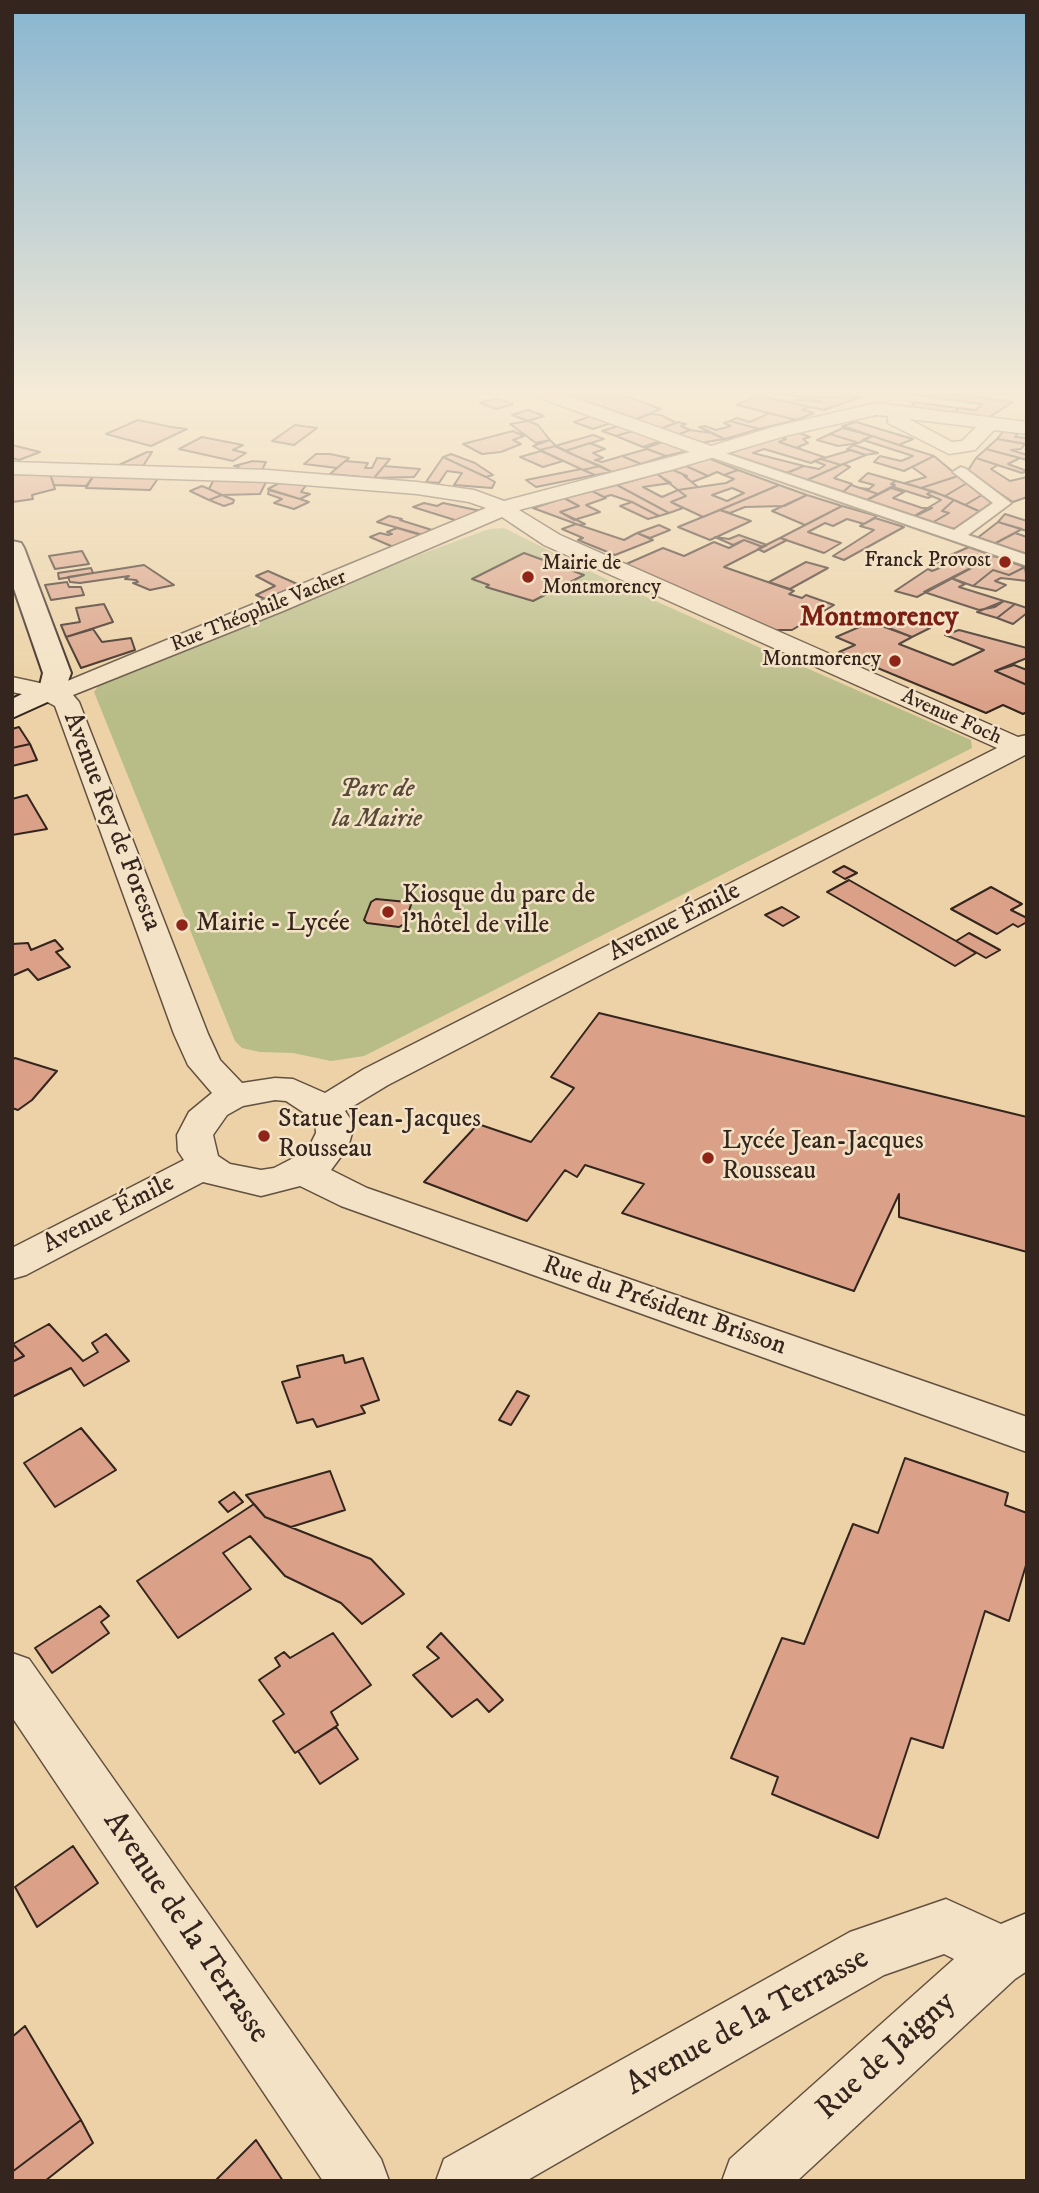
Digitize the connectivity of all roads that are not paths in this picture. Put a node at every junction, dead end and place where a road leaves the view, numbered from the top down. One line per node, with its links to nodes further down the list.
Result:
1 (477, 497): 5 (street, Avenue Foch)
2 (537, 497): 5 (street, Rue Théophile Vacher)
3 (840, 497): 6 (street)
4 (995, 497): 6 (street)
5 (505, 509): 10 (street, Rue Théophile Vacher); 12 (street, Avenue Foch)
6 (954, 537): 8 (street)
7 (12, 548): 10 (main road, Avenue Rey de Foresta)
8 (1027, 561)
9 (12, 684): 10 (street)
10 (49, 693): 11 (main road, Rue Théophile Vacher); 13 (street, Avenue Rey de Foresta)
11 (12, 710)
12 (1022, 745): 14 (street, Avenue Émile)
13 (234, 1096): 14 (street); 15 (street)
14 (325, 1108): 16 (street)
15 (205, 1165): 16 (street); 17 (street, Avenue Émile)
16 (303, 1172): 18 (street, Rue du Président Brisson)
17 (12, 1265)
18 (1027, 1435)
19 (12, 1675): 21 (street, Avenue de la Terrasse)
20 (1011, 1949): 22 (street, Avenue de la Terrasse); 23 (street, Rue de Jaigny)
21 (359, 2181)
22 (466, 2181)
23 (752, 2181)

